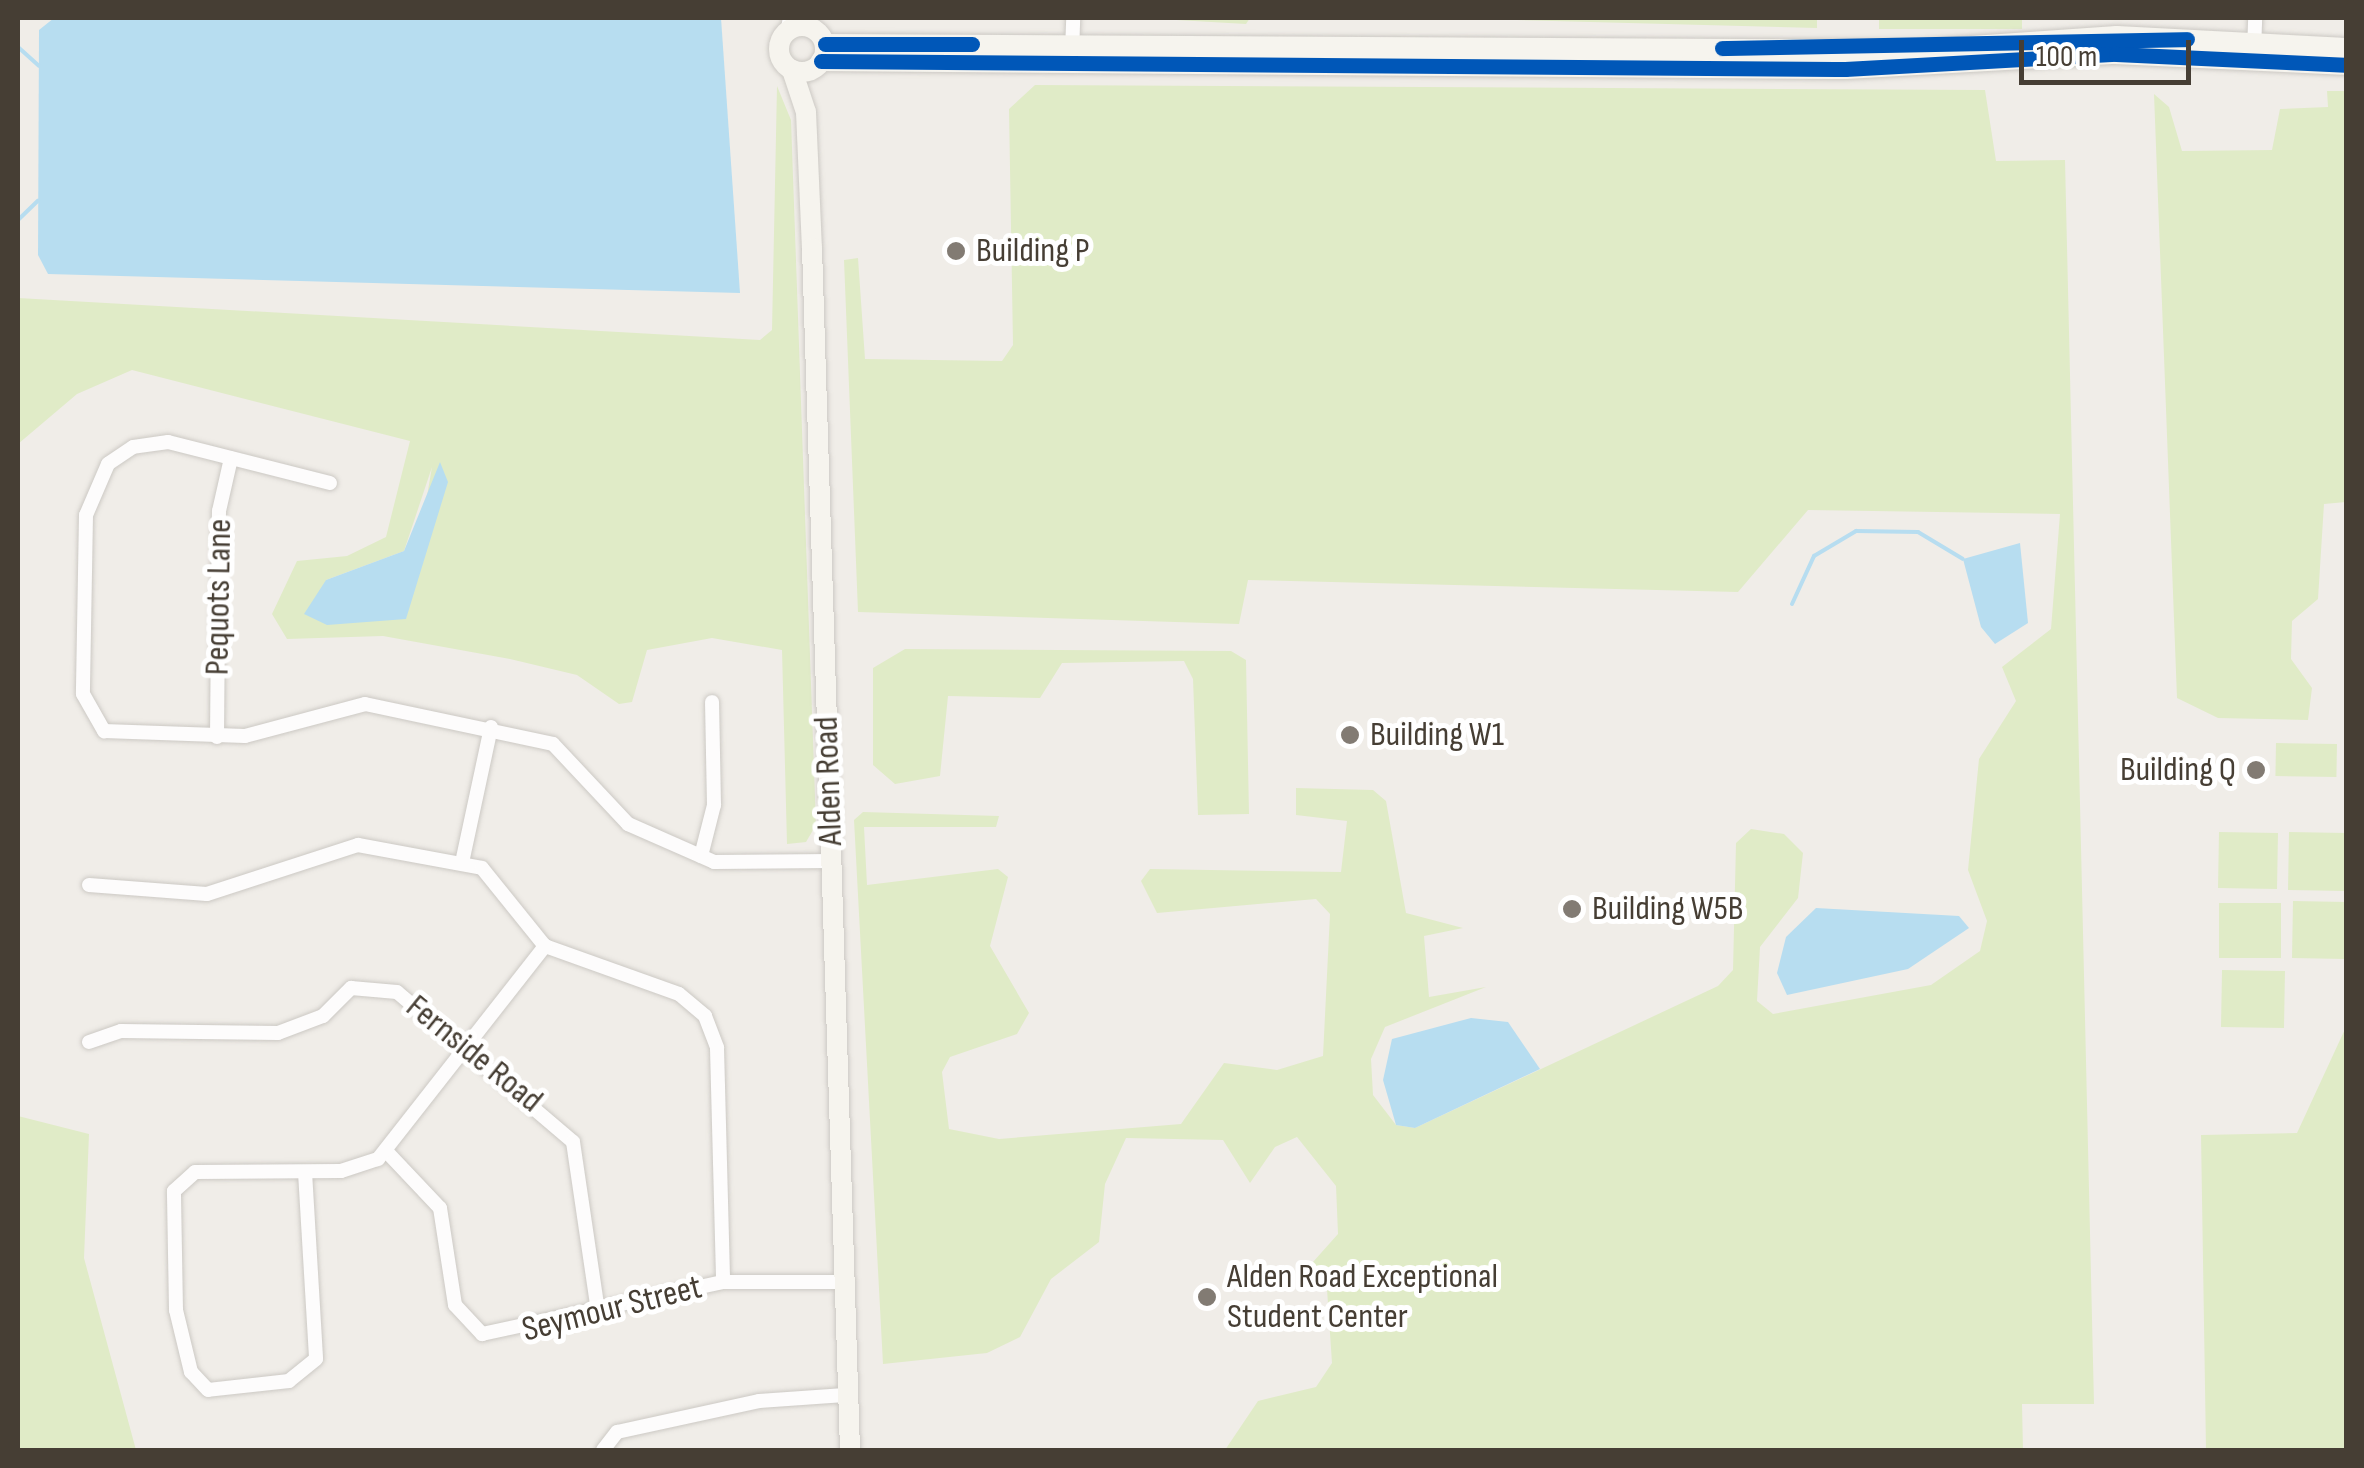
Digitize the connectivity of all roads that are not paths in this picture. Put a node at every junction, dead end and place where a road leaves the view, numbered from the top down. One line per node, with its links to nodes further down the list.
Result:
1 (1073, 18): 7 (street)
2 (2255, 18): 6 (street)
3 (788, 25): 4 (street); 9 (street, Alden Road)
4 (817, 43): 7 (street); 9 (street); 10 (street, Alden Road)
5 (2346, 48): 6 (street)
6 (2254, 50): 7 (street); 8 (street)
7 (1072, 52)
8 (2346, 65)
9 (792, 70): 10 (street, Alden Road)
10 (806, 112): 18 (street, Alden Road)
11 (231, 458): 12 (street); 15 (street, Pequots Lane); 15 (street)
12 (330, 483)
13 (712, 702): 16 (street)
14 (491, 727): 15 (street); 16 (street); 17 (street)
15 (217, 737)
16 (701, 856): 18 (street)
17 (463, 858): 19 (street); 20 (street)
18 (831, 861): 26 (street, Alden Road)
19 (89, 885)
20 (545, 946): 22 (street); 25 (street)
21 (90, 1042): 22 (street, Fernside Road)
22 (465, 1048): 23 (street); 27 (street, Fernside Road)
23 (386, 1152): 24 (street); 27 (street, Seymour Street)
24 (306, 1172): 24 (street)
25 (723, 1282): 26 (street, Seymour Street); 27 (street, Seymour Street)
26 (840, 1282): 28 (street, Alden Road)
27 (598, 1311)
28 (845, 1395): 29 (street); 30 (street, Alden Road)
29 (603, 1450)
30 (850, 1450)

